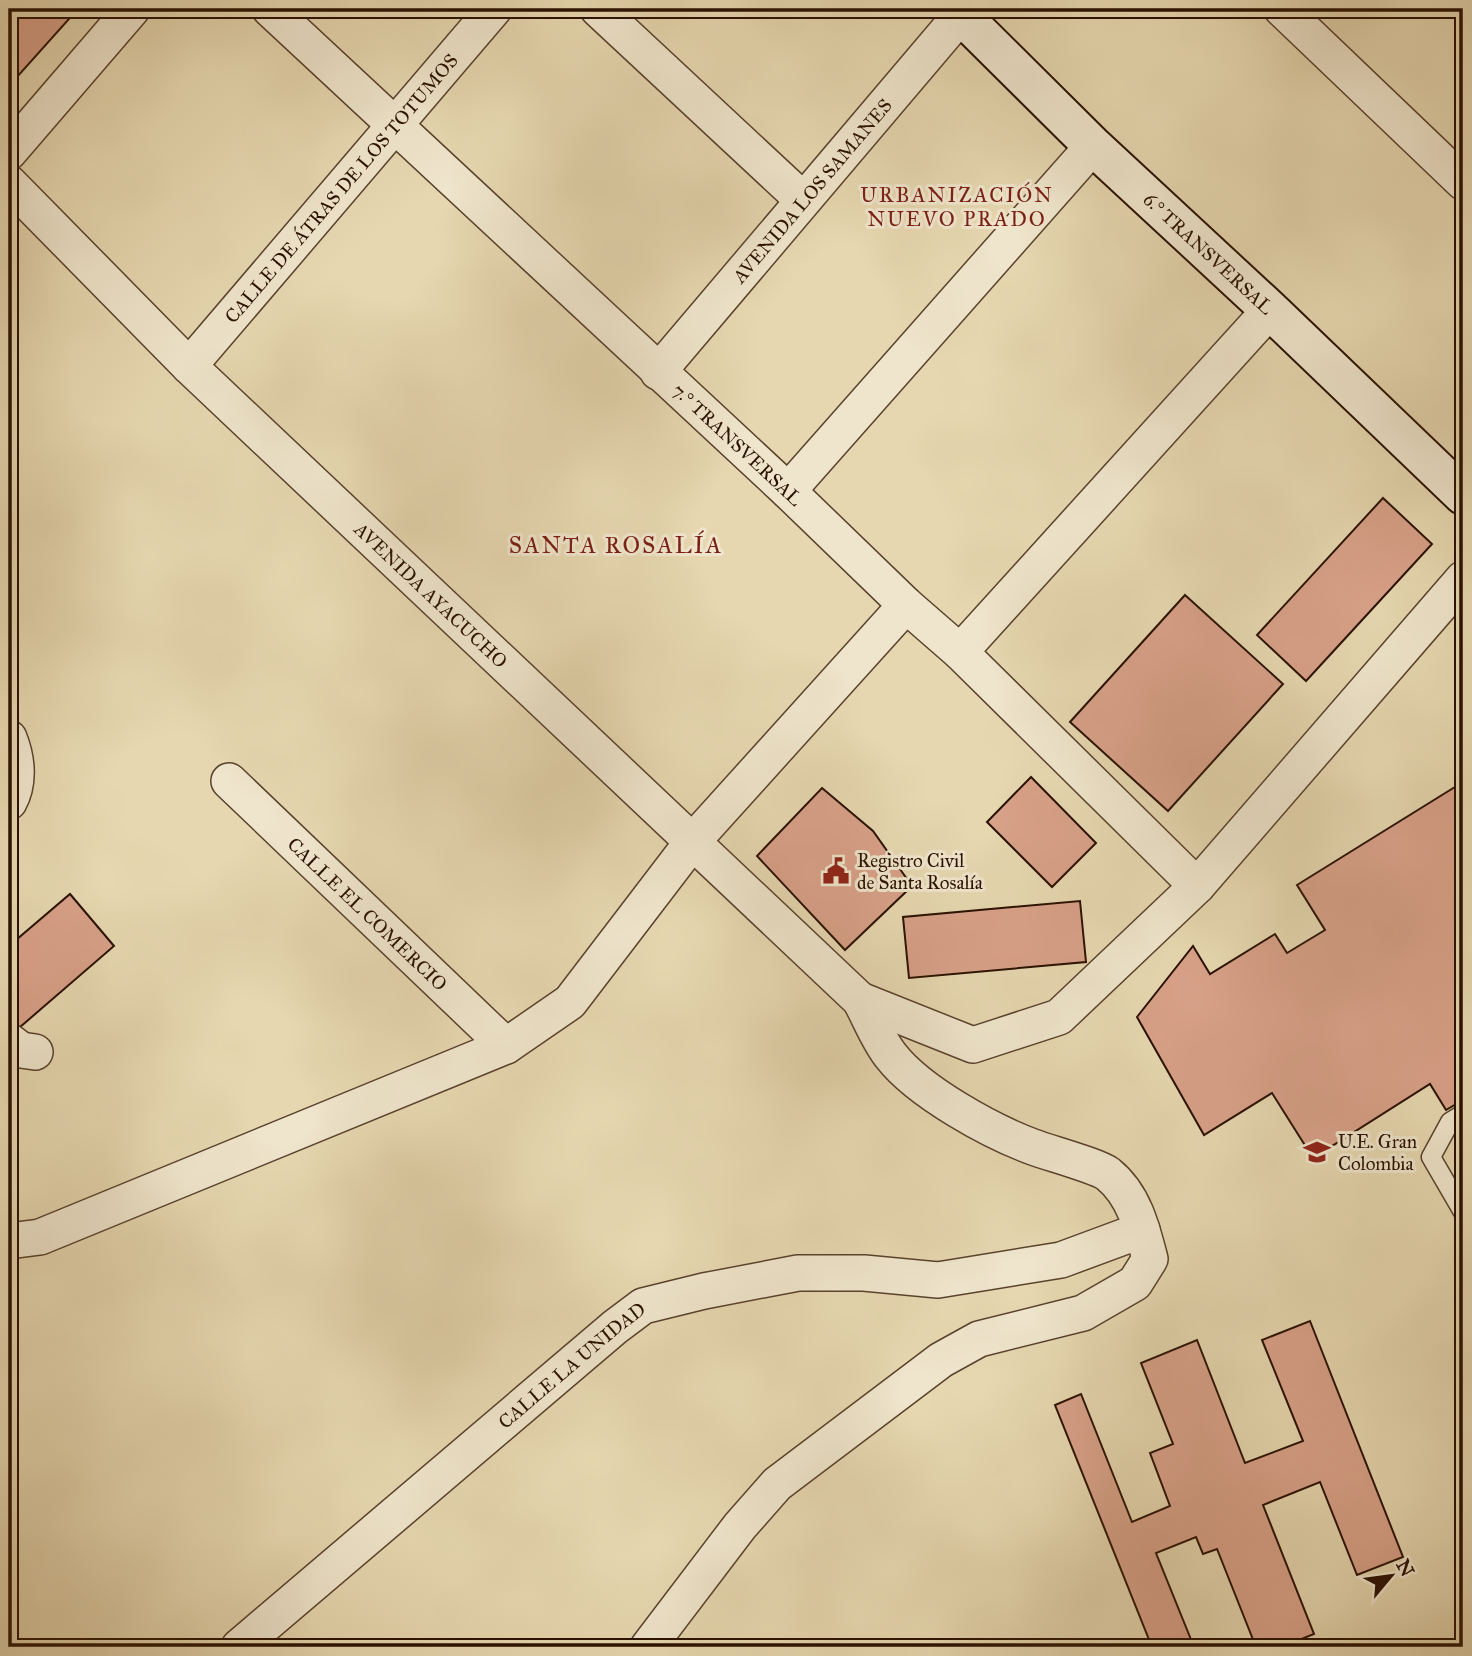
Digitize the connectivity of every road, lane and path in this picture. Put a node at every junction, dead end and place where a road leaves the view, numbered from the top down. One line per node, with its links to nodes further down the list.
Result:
1 (132, 9): 9 (street)
2 (270, 9): 7 (street, 7.° TRANSVERSAL)
3 (494, 9): 7 (street, CALLE DE ÁTRAS DE LOS TOTUMOS)
4 (598, 9): 12 (street)
5 (1282, 9): 10 (street)
6 (961, 11): 8 (street, 6.° TRANSVERSAL); 12 (street, AVENIDA LOS SAMANES)
7 (395, 124): 14 (street, CALLE DE ÁTRAS DE LOS TOTUMOS); 15 (street, 7.° TRANSVERSAL)
8 (1093, 146): 13 (street, 6.° TRANSVERSAL); 16 (street)
9 (9, 152)
10 (1463, 182)
11 (9, 183): 14 (street, AVENIDA AYACUCHO)
12 (803, 200): 15 (street, AVENIDA LOS SAMANES)
13 (1270, 310): 17 (street, 6.° TRANSVERSAL); 20 (street)
14 (189, 366): 24 (street, AVENIDA AYACUCHO)
15 (658, 372): 16 (street, 7.° TRANSVERSAL)
16 (788, 491): 19 (street, 7.° TRANSVERSAL)
17 (1463, 495)
18 (1463, 579): 25 (street)
19 (906, 605): 20 (street, 7.° TRANSVERSAL); 24 (street)
20 (960, 652): 25 (street, 7.° TRANSVERSAL)
21 (9, 738): 23 (street)
22 (229, 781): 27 (street, CALLE EL COMERCIO)
23 (9, 802)
24 (693, 841): 26 (street, AVENIDA AYACUCHO); 27 (street)
25 (1197, 886): 26 (street)
26 (860, 1000): 30 (street)
27 (506, 1046): 31 (street)
28 (1463, 1114): 29 (lane)
29 (1463, 1212)
30 (1142, 1230): 32 (street, CALLE LA UNIDAD); 33 (street)
31 (9, 1241)
32 (239, 1647)
33 (648, 1647)

